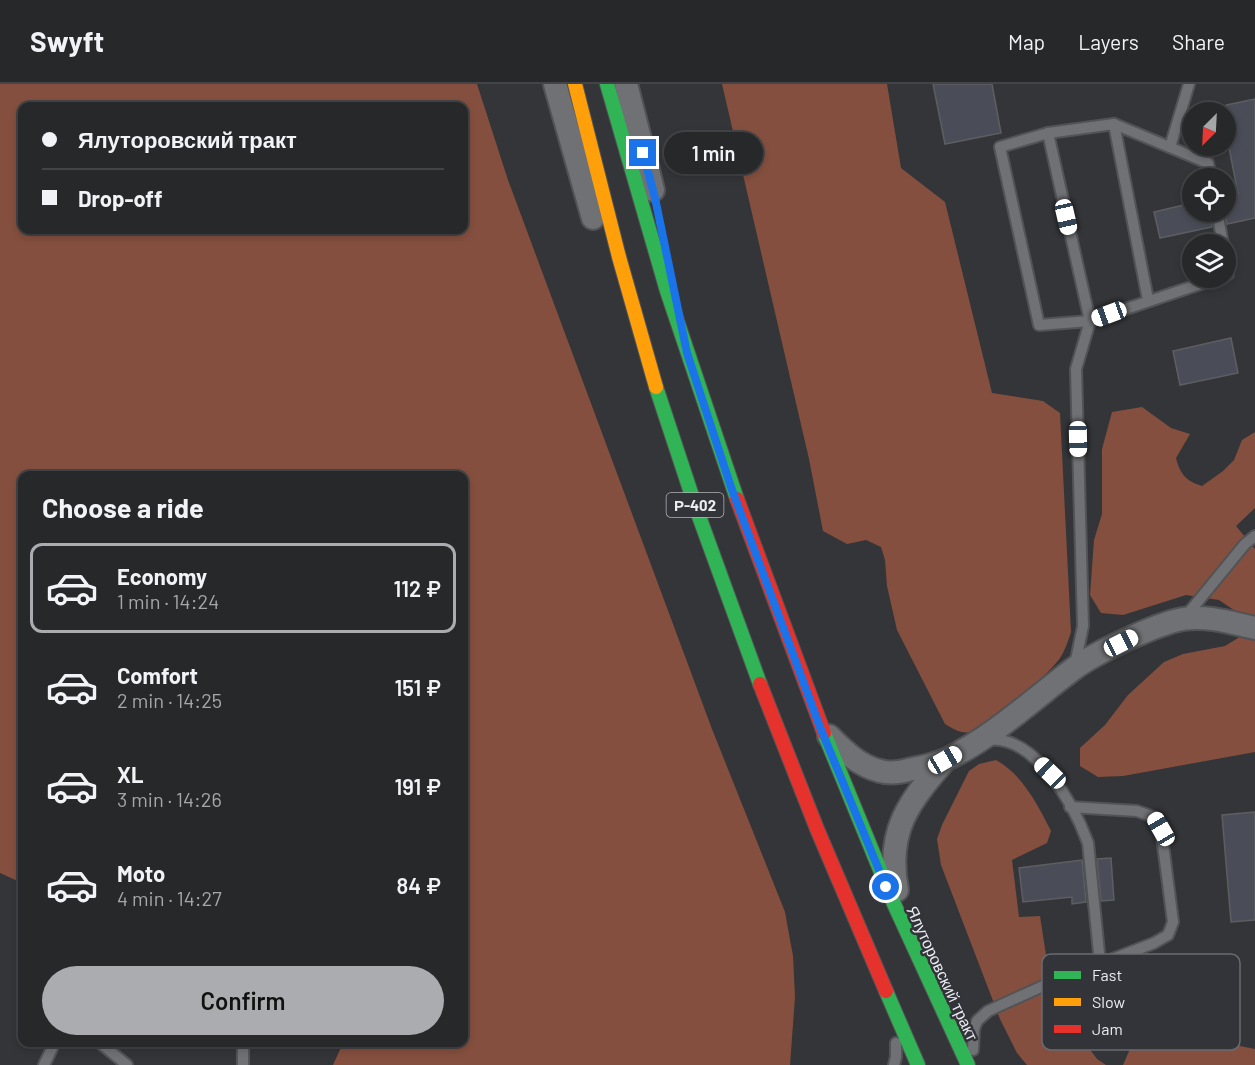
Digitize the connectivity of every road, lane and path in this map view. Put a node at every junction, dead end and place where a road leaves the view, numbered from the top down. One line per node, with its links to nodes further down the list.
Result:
1 (555, 84): 14 (street)
2 (575, 84): 14 (main road, Р-402)
3 (607, 84): 13 (main road, Р-402)
4 (626, 84): 13 (street)
5 (1189, 84): 8 (lane)
6 (1114, 124): 7 (lane); 8 (lane); 11 (lane)
7 (1048, 133): 12 (lane); 12 (lane)
8 (1170, 147): 9 (lane)
9 (1209, 168)
10 (1186, 288): 11 (lane)
11 (1148, 300): 12 (lane)
12 (1090, 321): 18 (lane)
13 (687, 353): 19 (main road, Р-402)
14 (648, 362): 23 (main road, Р-402)
15 (1255, 536): 16 (lane)
16 (1184, 619): 17 (street); 18 (street)
17 (1255, 628)
18 (1074, 668): 20 (street)
19 (820, 727): 21 (street); 24 (main road, Ялуторовский тракт / Р-402)
20 (978, 741): 21 (street); 22 (lane)
21 (945, 760): 24 (street)
22 (1070, 807): 25 (lane); 26 (lane)
23 (810, 813): 34 (lane); 35 (main road)
24 (903, 926): 36 (main road, Ялуторовский тракт)
25 (1099, 954)
26 (1124, 954)
27 (1042, 986): 37 (lane)
28 (53, 1047): 31 (lane)
29 (105, 1047): 32 (lane)
30 (243, 1047): 33 (lane)
31 (44, 1065)
32 (127, 1065)
33 (243, 1065)
34 (894, 1065)
35 (918, 1065)
36 (968, 1065)
37 (974, 1065)

